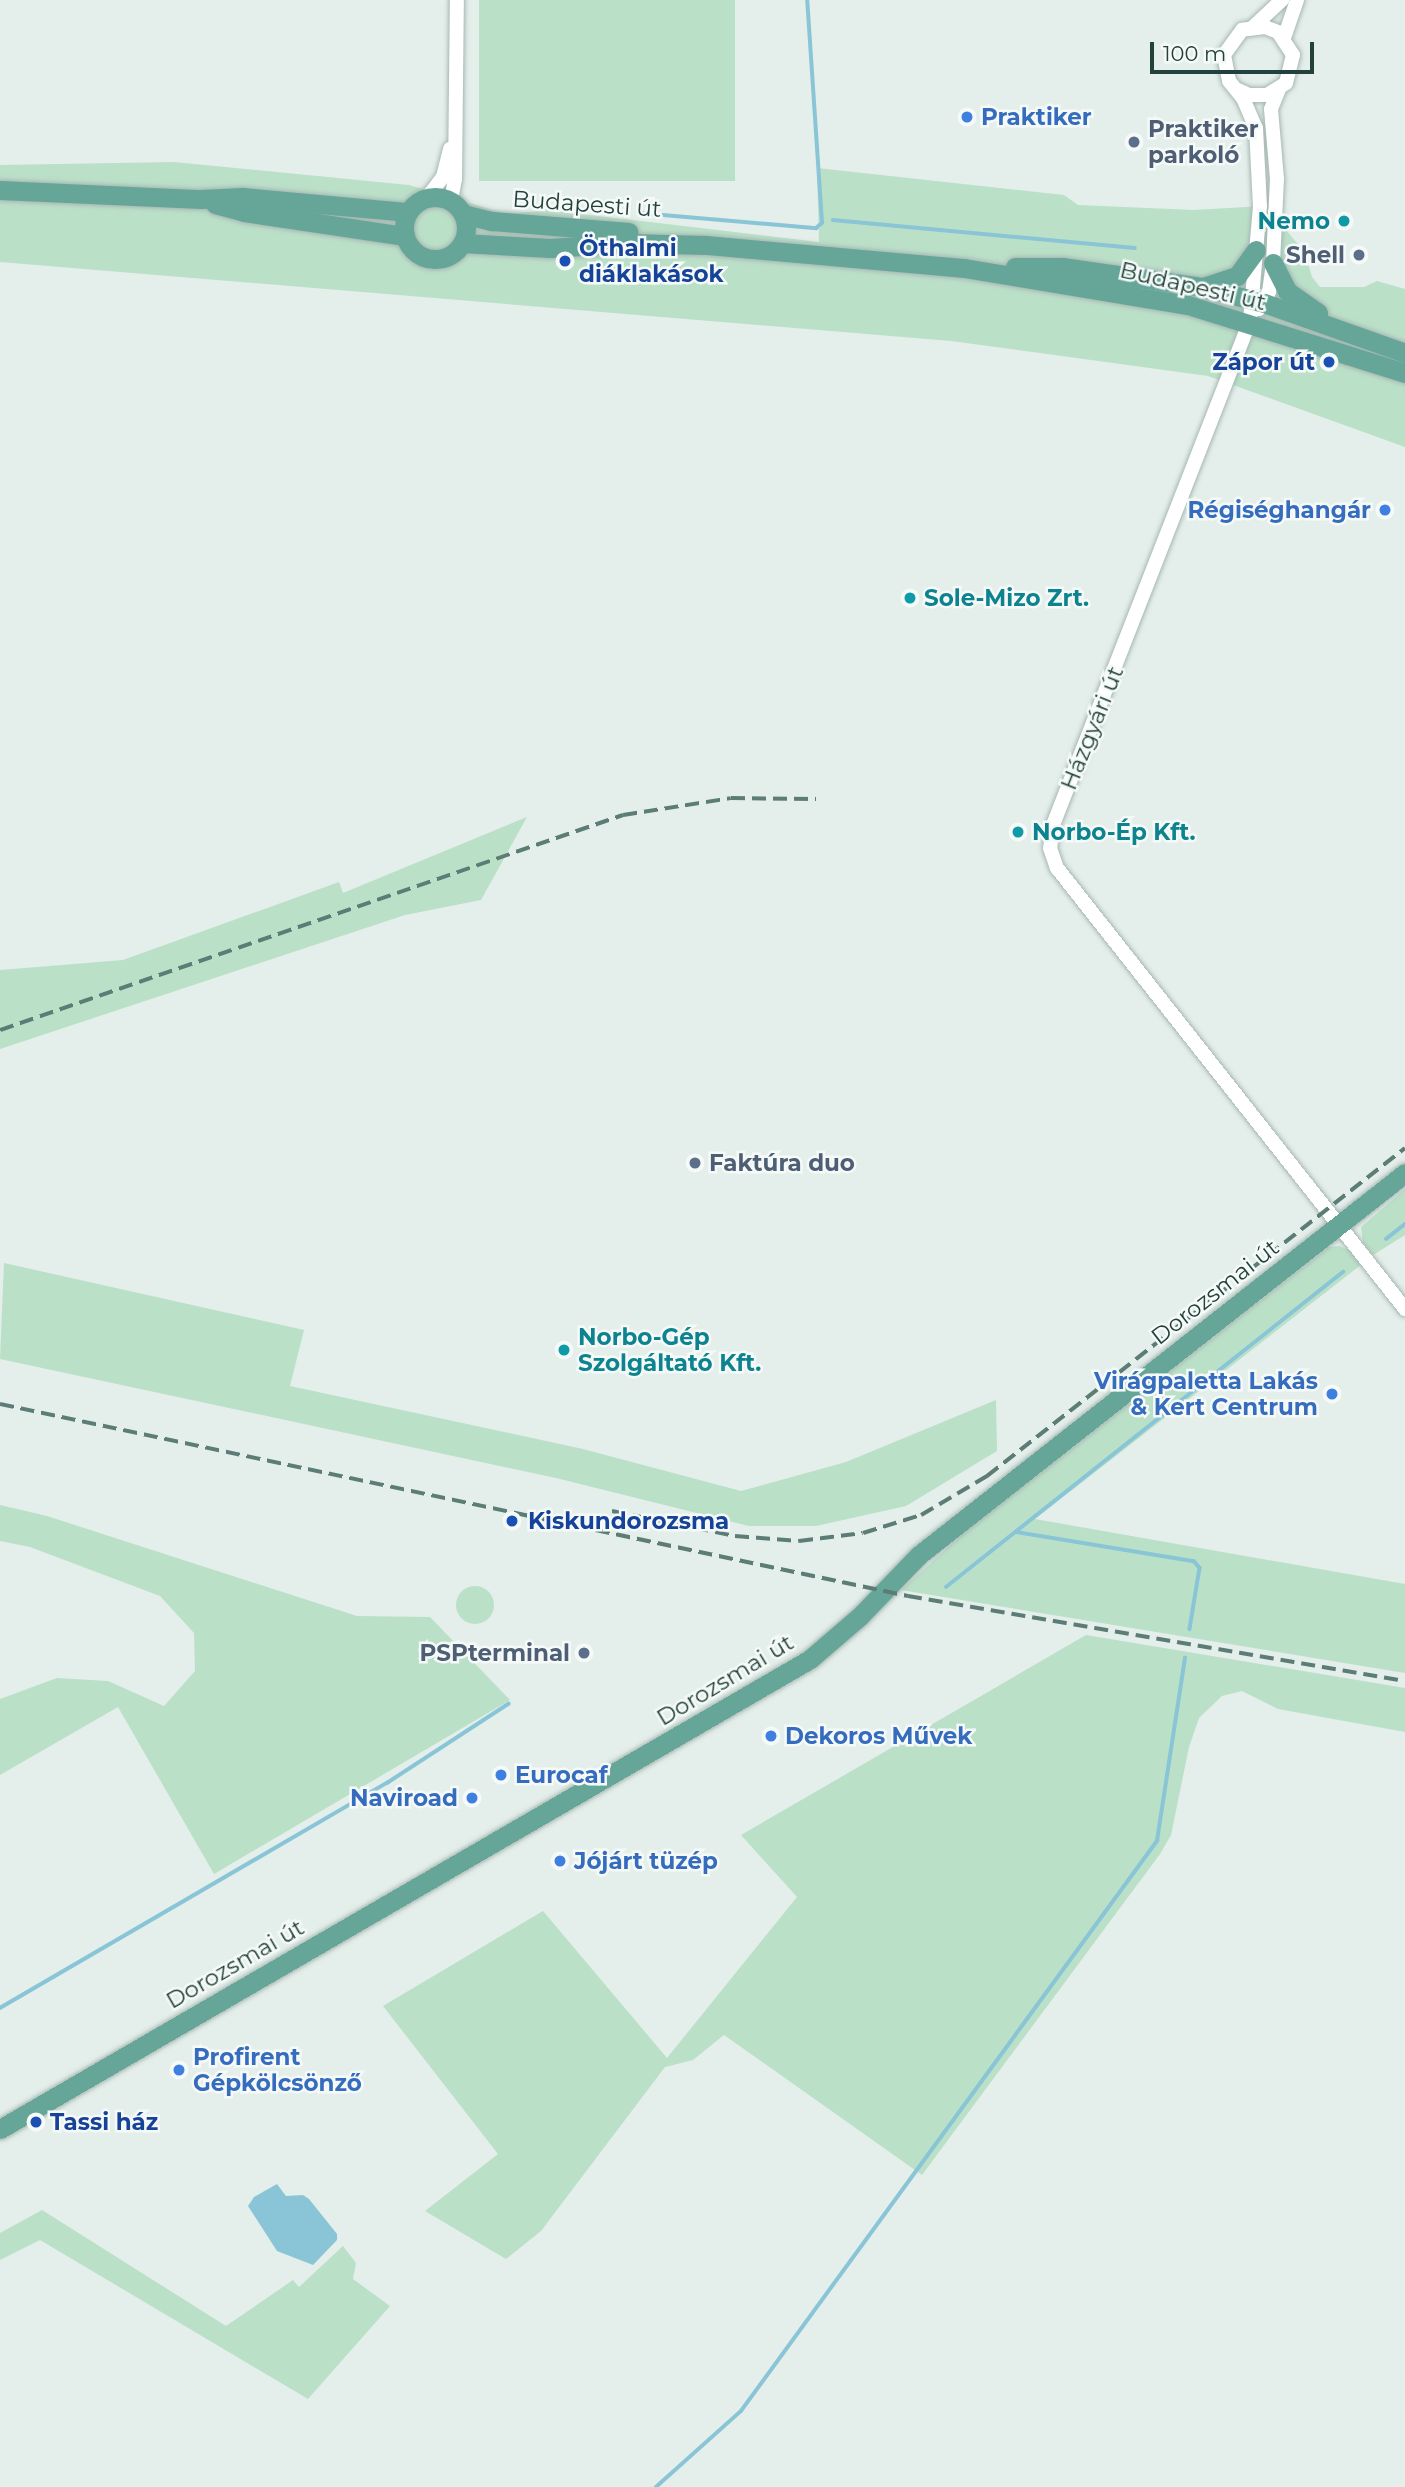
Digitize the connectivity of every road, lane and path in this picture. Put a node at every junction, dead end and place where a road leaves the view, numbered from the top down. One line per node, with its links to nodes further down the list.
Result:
1 (457, 0): 8 (street)
2 (1282, 0): 4 (street)
3 (1297, 0): 5 (street)
4 (1253, 27): 5 (street); 6 (street)
5 (1284, 38): 7 (street)
6 (1236, 89): 7 (street); 17 (street)
7 (1279, 89): 18 (street)
8 (455, 134): 10 (street); 12 (street)
9 (0, 190): 11 (main road)
10 (427, 198): 12 (main road, Budapesti út); 13 (main road)
11 (201, 200): 13 (main road); 14 (main road)
12 (457, 207): 15 (main road); 16 (main road, Budapesti út)
13 (408, 212): 14 (main road)
14 (405, 236): 15 (main road)
15 (462, 243): 16 (main road, Budapesti út)
16 (706, 245): 19 (main road, Budapesti út)
17 (1256, 250): 20 (main road); 21 (street)
18 (1273, 263): 21 (street); 23 (main road)
19 (964, 268): 20 (main road, Budapesti út); 22 (main road, Budapesti út)
20 (1202, 287): 21 (main road, Budapesti út)
21 (1258, 301): 22 (street); 23 (main road, Budapesti út)
22 (1250, 321): 25 (main road, Budapesti út); 27 (street, Házgyári út)
23 (1345, 331): 24 (main road, Budapesti út)
24 (1405, 353)
25 (1405, 373)
26 (1405, 1173): 27 (main road, Dorozsmai út)
27 (1339, 1225): 28 (street, Házgyári út); 29 (main road, Dorozsmai út)
28 (1405, 1309)
29 (0, 2129)

